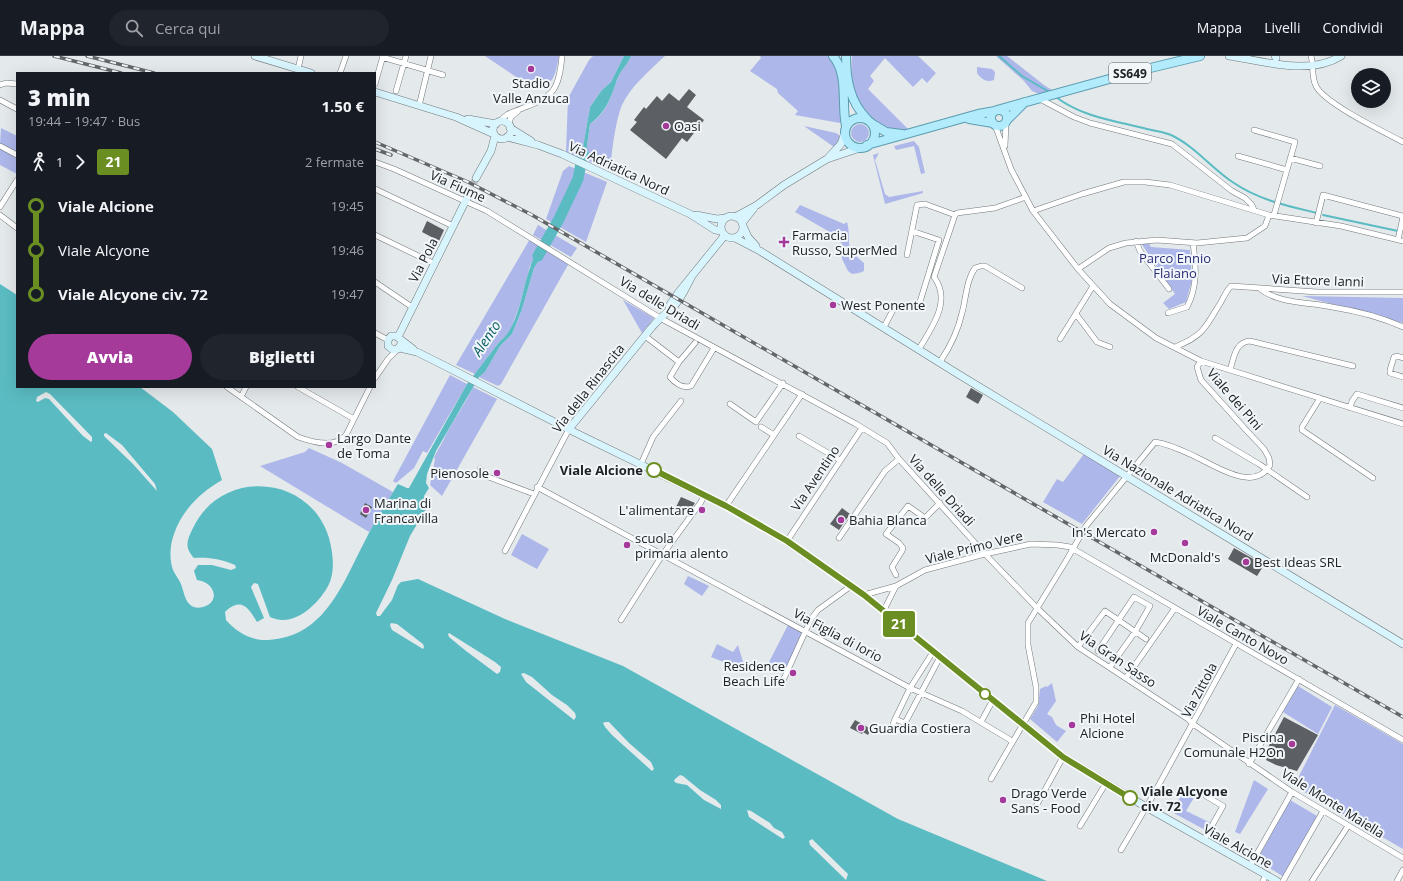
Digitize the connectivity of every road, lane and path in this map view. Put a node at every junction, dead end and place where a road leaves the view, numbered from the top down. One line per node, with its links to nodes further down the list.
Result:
1 (255, 56): 18 (main road)
2 (301, 56): 18 (street)
3 (346, 56): 21 (street)
4 (406, 56): 16 (street)
5 (431, 56): 19 (street)
6 (562, 56): 33 (street)
7 (833, 56): 42 (main road)
8 (846, 56): 38 (main road)
9 (1200, 56): 28 (main road, SS649)
10 (1229, 56): 15 (main road)
11 (1263, 56): 15 (main road)
12 (1311, 56): 17 (street)
13 (1341, 56): 17 (main road)
14 (383, 57): 16 (street); 23 (street)
15 (1274, 58): 17 (main road)
16 (404, 64): 19 (street); 26 (street)
17 (1314, 66): 46 (street)
18 (298, 69): 20 (main road)
19 (428, 71): 22 (street); 31 (street)
20 (308, 72)
21 (340, 72)
22 (443, 75)
23 (376, 81)
24 (0, 84): 25 (street)
25 (16, 84)
26 (396, 91)
27 (376, 92): 31 (main road)
28 (1043, 97): 30 (main road, SS649); 66 (street)
29 (0, 100): 32 (street)
30 (1026, 102): 34 (main road, SS649); 37 (main road, SS649)
31 (419, 106): 35 (main road)
32 (16, 108)
33 (518, 110): 39 (street); 41 (street)
34 (996, 110): 36 (main road, SS649); 37 (main road); 40 (main road)
35 (456, 117): 39 (main road); 45 (main road)
36 (962, 119): 40 (main road, SS649); 44 (main road, SS649)
37 (1006, 121): 40 (main road, SS649); 50 (street)
38 (869, 122): 42 (main road); 44 (main road, SS649); 49 (main road)
39 (498, 123): 41 (main road); 45 (main road)
40 (994, 124): 50 (street)
41 (509, 126): 45 (main road); 47 (main road, Via Adriatica Nord)
42 (846, 129): 49 (main road); 54 (main road, SS649)
43 (1254, 130): 53 (street)
44 (911, 134): 49 (main road, SS649)
45 (500, 136): 47 (main road, Via Adriatica Nord); 58 (main road)
46 (1403, 142)
47 (538, 145): 68 (main road, Via Adriatica Nord)
48 (0, 146): 51 (street)
49 (864, 146): 54 (main road, SS649)
50 (1005, 149): 62 (street)
51 (16, 154)
52 (1238, 156): 57 (street)
53 (1290, 158): 56 (street); 57 (street)
54 (826, 159): 64 (main road, SS649)
55 (376, 162): 63 (street, Via Fiume)
56 (1320, 166)
57 (1287, 170): 71 (street)
58 (476, 178)
59 (16, 182): 65 (street)
60 (376, 189): 77 (street)
61 (469, 194): 63 (main road, Via Pola)
62 (1026, 197): 67 (street); 70 (street)
63 (466, 201): 77 (main road, Via Pola); 82 (street, Via Fiume)
64 (755, 206): 73 (main road, SS649); 76 (main road, SS649)
65 (0, 207)
66 (1254, 210): 67 (street); 71 (street)
67 (1033, 211): 90 (street)
68 (690, 214): 74 (main road, Via Adriatica Nord); 80 (main road, Via Adriatica Nord)
69 (0, 215): 78 (street)
70 (955, 215): 79 (street); 113 (street)
71 (1271, 215): 75 (street); 86 (street)
72 (1403, 216): 75 (street); 85 (street)
73 (735, 217): 74 (main road); 76 (main road)
74 (726, 218): 80 (main road)
75 (1316, 223): 85 (street)
76 (742, 225): 83 (main road); 87 (main road, Via Nazionale Adriatica Nord)
77 (453, 226): 89 (main road, Via Pola)
78 (16, 227)
79 (912, 231): 88 (street); 101 (street)
80 (723, 233): 83 (main road); 100 (main road, Via della Rinascita)
81 (376, 235): 89 (street)
82 (529, 236): 100 (street, Via delle Driadi)
83 (735, 238): 87 (main road, Via Nazionale Adriatica Nord)
84 (1136, 241): 86 (street); 90 (street); 95 (street)
85 (1400, 241)
86 (1193, 243): 98 (street)
87 (760, 251): 101 (main road, Via Nazionale Adriatica Nord)
88 (907, 255)
89 (434, 264): 97 (main road, Via Pola)
90 (1078, 269): 92 (street)
91 (376, 283): 97 (street)
92 (1093, 286): 99 (street); 110 (street)
93 (1022, 288): 118 (street)
94 (1259, 288): 96 (street, Via Ettore Ianni); 102 (street); 110 (street, Via Ettore Ianni)
95 (1169, 289)
96 (1403, 292)
97 (412, 307): 105 (main road, Via Pola)
98 (1168, 313)
99 (1076, 314): 106 (street); 109 (street)
100 (660, 318): 104 (main road, Via della Rinascita); 112 (street, Via delle Driadi)
101 (884, 327): 113 (main road, Via Nazionale Adriatica Nord)
102 (1403, 327)
103 (376, 334): 107 (street)
104 (644, 336): 117 (street); 139 (main road, Via della Rinascita)
105 (399, 338): 107 (main road); 111 (main road); 114 (main road, Viale Alcione)
106 (1060, 339)
107 (388, 340): 111 (main road)
108 (695, 343): 117 (street)
109 (1110, 347)
110 (1175, 347): 116 (street)
111 (399, 348): 114 (main road, Viale Alcione); 121 (street)
112 (714, 348): 117 (street); 123 (street, Via delle Driadi)
113 (919, 349): 118 (main road, Via Nazionale Adriatica Nord)
114 (417, 352): 139 (main road, Viale Alcione)
115 (1403, 358): 122 (street)
116 (1201, 361): 120 (street, Viale dei Pini); 147 (street, Viale dei Pini)
117 (679, 362)
118 (940, 362): 148 (main road, Via Nazionale Adriatica Nord)
119 (1354, 366): 120 (street)
120 (1230, 370): 130 (street, Viale dei Pini)
121 (376, 377)
122 (1403, 377)
123 (783, 383): 128 (street, Via delle Driadi); 132 (street)
124 (228, 388): 129 (street)
125 (246, 388): 129 (street)
126 (300, 388): 135 (street)
127 (370, 388): 135 (street)
128 (802, 394): 138 (street, Via delle Driadi); 140 (street)
129 (241, 397): 135 (street)
130 (1320, 398): 133 (street, Viale dei Pini); 149 (street)
131 (681, 401): 145 (street)
132 (730, 404)
133 (1350, 408): 134 (street); 136 (street, Viale dei Pini)
134 (1403, 408)
135 (354, 419)
136 (1403, 424)
137 (761, 427): 140 (street)
138 (862, 428): 143 (street, Via delle Driadi); 144 (street, Via Aventino)
139 (569, 429): 145 (main road, Viale Alcione); 150 (street, Via della Rinascita)
140 (774, 435): 155 (street)
141 (798, 436): 144 (street)
142 (1215, 438): 147 (street)
143 (899, 459): 154 (street, Via delle Driadi); 156 (street, Via delle Driadi)
144 (840, 460): 157 (street, Via Aventino)
145 (641, 464): 152 (main road, Viale Alcione)
146 (480, 469): 151 (street)
147 (1268, 470): 148 (street); 153 (street)
148 (1128, 476): 158 (street); 175 (main road, Via Nazionale Adriatica Nord)
149 (1373, 478)
150 (538, 487): 151 (street, Via della Rinascita); 160 (street, Via Figlia di Iorio)
151 (534, 494): 159 (street, Via della Rinascita)
152 (704, 495): 155 (main road, Viale Alcione); 160 (street)
153 (1306, 497)
154 (940, 503): 161 (street, Via delle Driadi); 162 (street)
155 (726, 506): 157 (main road, Viale Alcione)
156 (839, 538)
157 (787, 541): 163 (main road, Viale Alcione)
158 (1073, 548): 161 (street, Viale Primo Vere); 166 (street); 167 (street, Viale Canto Novo)
159 (505, 551)
160 (663, 554): 169 (street); 171 (street, Via Figlia di Iorio)
161 (985, 554): 164 (street, Viale Primo Vere); 166 (street, Via Gran Sasso)
162 (896, 575)
163 (851, 586): 165 (main road, Viale Alcione); 171 (street)
164 (896, 586): 165 (street, Viale Primo Vere); 168 (street)
165 (864, 595): 168 (main road, Viale Alcione)
166 (1036, 607): 176 (street, Via Gran Sasso); 189 (street)
167 (1175, 608): 174 (street, Viale Canto Novo); 181 (street)
168 (883, 612): 178 (main road, Viale Alcione)
169 (621, 620)
170 (1120, 620): 172 (street); 172 (street); 176 (street); 177 (street)
171 (805, 630): 183 (street); 184 (street, Via Figlia di Iorio)
172 (1135, 632): 173 (street); 180 (street)
173 (1146, 639)
174 (1236, 644): 182 (street, Viale Canto Novo); 190 (street, Via Zittola)
175 (1403, 644)
176 (1078, 647): 180 (street, Via Gran Sasso)
177 (1098, 651)
178 (933, 652): 179 (main road, Viale Alcione); 184 (street)
179 (940, 658): 185 (street); 186 (main road, Viale Alcione)
180 (1110, 668): 181 (street, Via Gran Sasso)
181 (1126, 678): 190 (street, Via Gran Sasso)
182 (1299, 680): 192 (street, Viale Canto Novo); 195 (street)
183 (781, 685)
184 (910, 688): 185 (street, Via Figlia di Iorio); 187 (street)
185 (921, 692): 187 (street); 188 (street, Via Figlia di Iorio)
186 (993, 700): 188 (street); 189 (main road, Viale Alcione)
187 (895, 719): 191 (street)
188 (979, 721): 193 (street, Via Figlia di Iorio)
189 (1022, 724): 193 (street); 194 (main road, Viale Alcione)
190 (1193, 724): 195 (street, Viale Monte Maiella); 200 (street, Via Zittola)
191 (890, 732)
192 (1403, 740)
193 (1012, 741): 196 (street)
194 (1063, 757): 197 (main road, Viale Alcione); 201 (street)
195 (1249, 764): 198 (street, Viale Monte Maiella)
196 (991, 779)
197 (1106, 783): 200 (main road, Viale Alcione); 203 (street)
198 (1292, 792): 202 (street, Viale Monte Maiella); 208 (street)
199 (1206, 796): 205 (street)
200 (1146, 807): 205 (main road, Viale Alcione); 206 (street, Via Zittola)
201 (1035, 808)
202 (1323, 811): 204 (street, Viale Monte Maiella); 212 (street)
203 (1080, 826)
204 (1348, 826): 207 (street, Viale Monte Maiella); 213 (street)
205 (1204, 840): 208 (main road, Viale Alcione)
206 (1121, 850)
207 (1403, 858)
208 (1250, 866): 210 (main road, Viale Alcione)
209 (1403, 870): 214 (street)
210 (1265, 878): 211 (main road, Viale Alcione)
211 (1277, 881)
212 (1283, 881)
213 (1312, 881)
214 (1397, 881)

